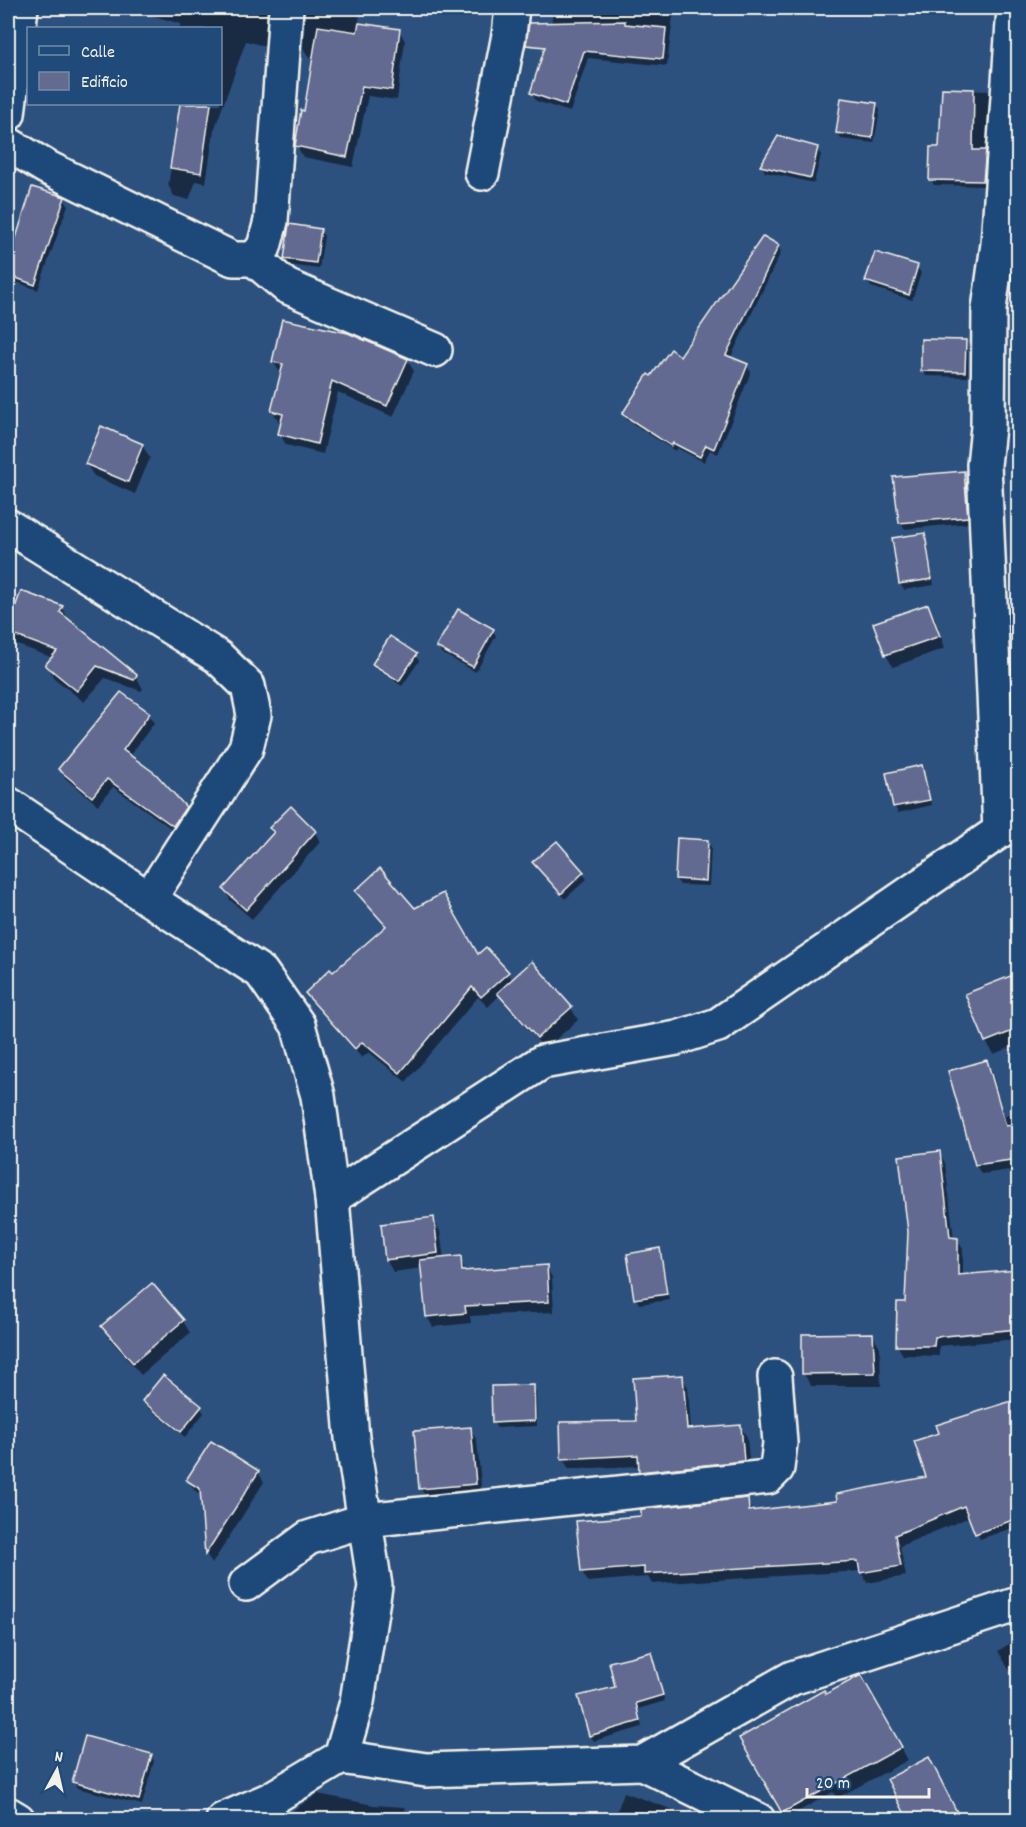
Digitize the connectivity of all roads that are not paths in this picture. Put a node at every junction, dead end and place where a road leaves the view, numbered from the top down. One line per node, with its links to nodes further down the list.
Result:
1 (21, 8): 5 (street)
2 (286, 8): 8 (street)
3 (512, 8): 7 (street)
4 (1014, 8): 12 (street)
5 (8, 114)
6 (8, 144): 8 (street)
7 (482, 173)
8 (254, 259): 9 (street)
9 (435, 350)
10 (8, 526): 13 (street)
11 (8, 804): 13 (street)
12 (1009, 829): 14 (street)
13 (149, 899): 14 (street)
14 (332, 1198): 16 (street)
15 (776, 1377): 16 (street)
16 (365, 1520): 17 (street); 19 (street)
17 (246, 1584)
18 (1018, 1604): 20 (street)
19 (341, 1757): 20 (street); 23 (street)
20 (642, 1763): 24 (street)
21 (8, 1814): 22 (street)
22 (18, 1820)
23 (223, 1820)
24 (758, 1820)

